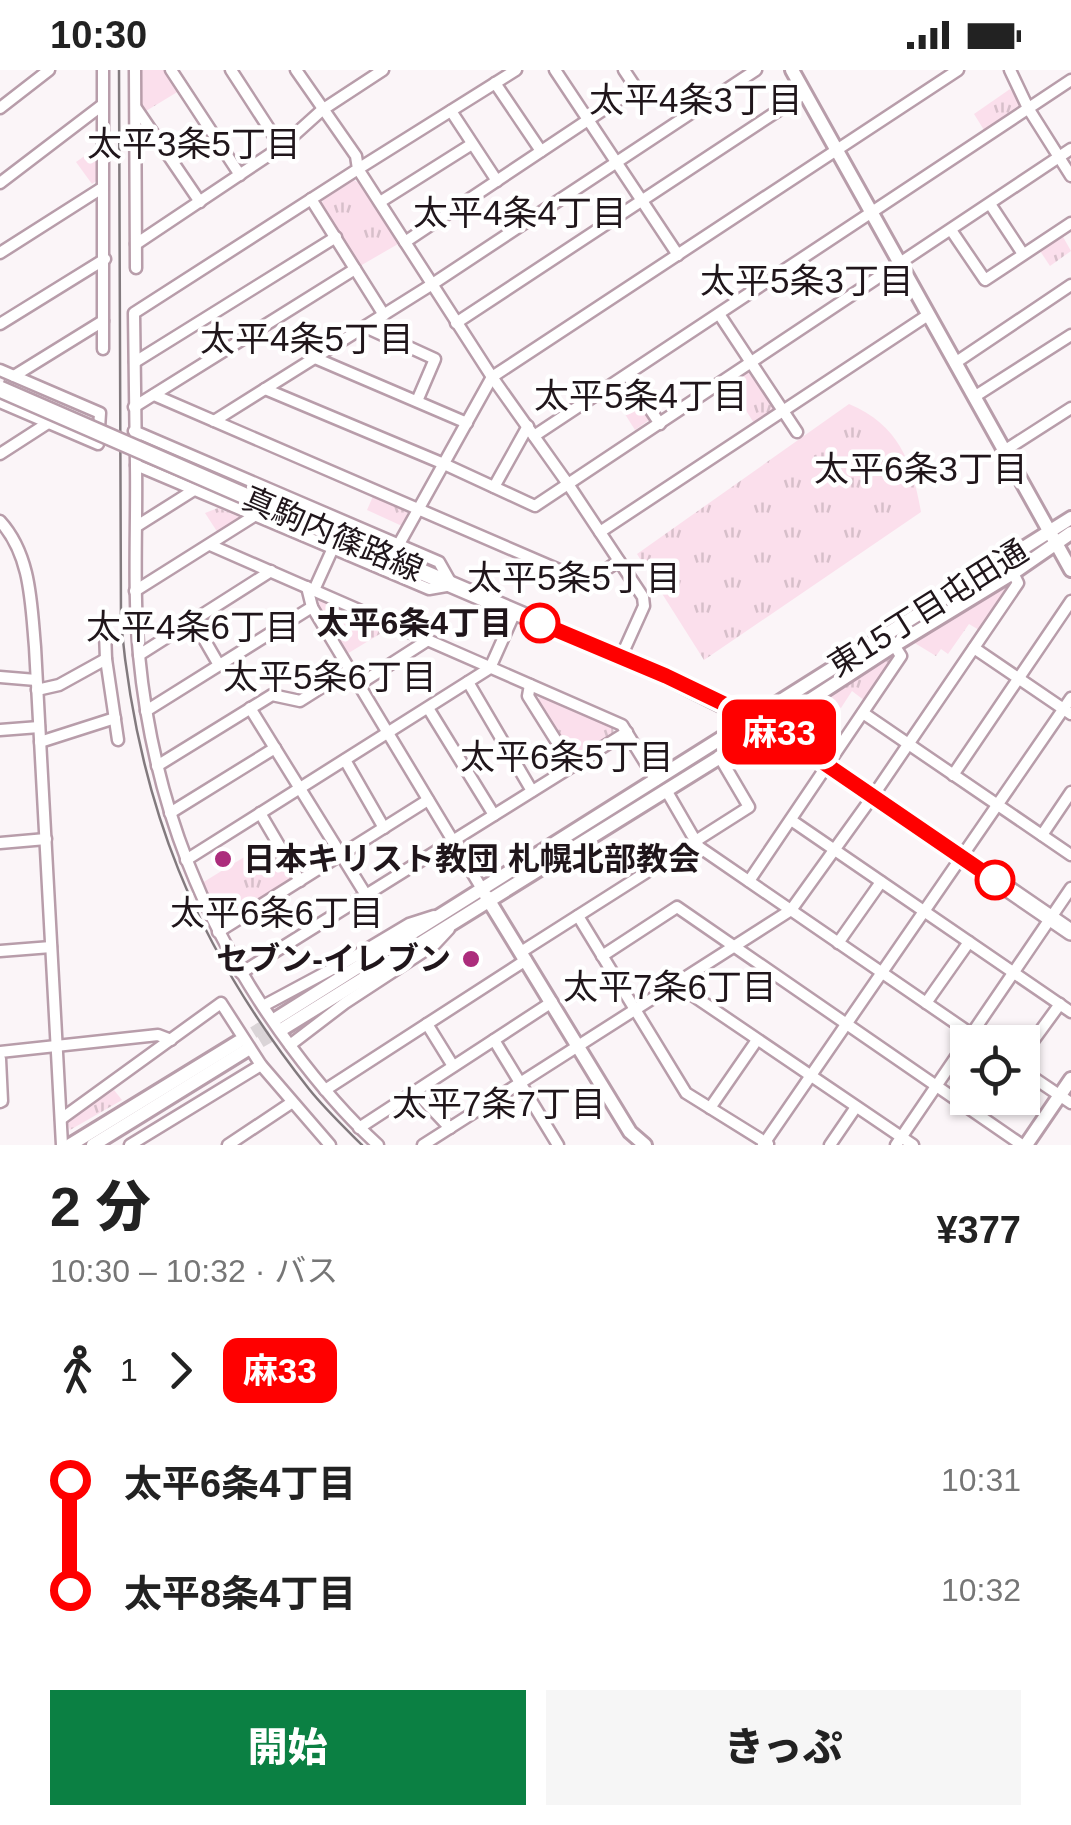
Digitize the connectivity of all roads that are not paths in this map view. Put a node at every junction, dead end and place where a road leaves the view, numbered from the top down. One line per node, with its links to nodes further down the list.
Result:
1 (49, 70): 19 (street)
2 (103, 70): 18 (street)
3 (134, 70): 20 (street)
4 (171, 70): 33 (street)
5 (231, 70): 26 (street)
6 (296, 70): 22 (street)
7 (383, 70): 22 (street)
8 (516, 70): 16 (street)
9 (555, 70): 24 (street)
10 (624, 70): 24 (street)
11 (756, 70): 31 (street)
12 (792, 70): 17 (street)
13 (958, 70): 27 (street)
14 (1010, 70): 21 (street)
15 (1071, 80): 21 (street)
16 (495, 83): 23 (street); 29 (street)
17 (805, 93): 27 (street); 39 (street)
18 (101, 106): 36 (street); 37 (street)
19 (0, 108)
20 (136, 108): 40 (street); 48 (street)
21 (1028, 108): 30 (street); 43 (street)
22 (322, 110): 26 (street); 32 (street)
23 (451, 110): 25 (street); 32 (street)
24 (588, 119): 29 (street); 31 (street)
25 (472, 144): 35 (street); 41 (street)
26 (281, 147): 33 (street)
27 (836, 150): 43 (street); 50 (street)
28 (1071, 150): 30 (street)
29 (541, 151): 35 (street)
30 (1058, 158): 34 (street); 42 (street)
31 (616, 161): 39 (street); 56 (street)
32 (358, 169): 38 (street); 41 (street)
33 (240, 175): 40 (street)
34 (1071, 176)
35 (497, 181): 47 (street)
36 (0, 182)
37 (102, 188): 49 (street); 52 (street)
38 (311, 199): 46 (street); 68 (street)
39 (642, 201): 50 (street); 62 (street)
40 (200, 202): 48 (street)
41 (380, 202): 47 (street)
42 (990, 204): 45 (street); 51 (street)
43 (871, 212): 53 (street); 59 (street)
44 (1071, 222): 51 (street)
45 (950, 230): 51 (street); 53 (street)
46 (336, 237): 55 (street); 68 (street)
47 (406, 242): 56 (street)
48 (136, 244): 54 (street)
49 (0, 253)
50 (678, 254): 74 (street)
51 (1023, 254)
52 (105, 259): 61 (street); 63 (street)
53 (899, 264): 60 (street); 69 (street)
54 (136, 268)
55 (356, 269): 58 (street); 77 (street)
56 (431, 284): 58 (street); 62 (street)
57 (1071, 285): 70 (street)
58 (384, 314): 64 (street)
59 (720, 314): 69 (street); 72 (street)
60 (928, 315): 70 (street); 83 (street)
61 (103, 321): 66 (street); 73 (street)
62 (456, 322): 74 (street)
63 (0, 324)
64 (365, 327): 67 (street); 80 (street)
65 (1071, 335): 78 (street)
66 (103, 349)
67 (315, 358): 75 (street); 80 (street)
68 (135, 362): 81 (street)
69 (752, 363): 83 (street); 87 (street)
70 (955, 363): 78 (street)
71 (0, 370): 73 (street)
72 (627, 375): 87 (street); 89 (street)
73 (14, 376): 86 (street)
74 (492, 378): 85 (street); 89 (street)
75 (266, 389): 84 (street); 94 (street)
76 (0, 390): 113 (main road, 真駒内篠路線, bridge)
77 (154, 395): 81 (street); 84 (street)
78 (974, 397): 91 (street)
79 (0, 402): 86 (street)
80 (417, 402): 85 (street)
81 (134, 408): 88 (street)
82 (1071, 408): 91 (street)
83 (782, 411): 90 (street); 103 (street)
84 (214, 421): 98 (street)
85 (467, 422): 94 (street)
86 (48, 423): 92 (street)
87 (660, 424): 95 (street)
88 (134, 431): 93 (street); 106 (street)
89 (531, 431): 95 (street); 96 (street)
90 (797, 432)
91 (1004, 451): 105 (street)
92 (0, 454)
93 (136, 464): 97 (street); 102 (street)
94 (444, 464): 96 (street); 98 (street)
95 (568, 484): 96 (street); 103 (street)
96 (494, 487)
97 (194, 490): 99 (street); 102 (street)
98 (418, 510): 106 (street); 109 (street)
99 (254, 516): 107 (street); 108 (street)
100 (1071, 518): 105 (street, 東15丁目屯田通)
101 (0, 521): 134 (street)
102 (137, 526): 115 (street)
103 (600, 532): 109 (street)
104 (1071, 533): 105 (street, 東15丁目屯田通)
105 (1052, 537): 110 (street); 112 (street, 東15丁目屯田通); 143 (street, 東15丁目屯田通)
106 (400, 544): 113 (street)
107 (210, 545): 111 (street); 115 (street)
108 (333, 548): 113 (street); 114 (street)
109 (619, 561): 125 (street)
110 (1071, 570)
111 (271, 572): 114 (street); 119 (street)
112 (1013, 572): 122 (street, 東15丁目屯田通); 123 (street)
113 (452, 585): 118 (main road, 真駒内篠路線)
114 (310, 589): 117 (street); 121 (street)
115 (135, 591): 124 (street)
116 (1071, 601): 131 (street)
117 (312, 607): 127 (street); 129 (street)
118 (515, 612): 125 (main road, 真駒内篠路線); 128 (street)
119 (194, 620): 124 (street); 127 (street)
120 (105, 632): 126 (street)
121 (428, 640): 128 (street); 133 (street)
122 (894, 645): 141 (street); 143 (street, 東15丁目屯田通)
123 (974, 648): 131 (street); 150 (street)
124 (139, 655): 139 (street)
125 (621, 657): 143 (main road, 真駒内篠路線)
126 (106, 659): 134 (street); 142 (street)
127 (219, 665): 139 (street)
128 (490, 668): 132 (street); 135 (street)
129 (349, 670): 133 (street); 137 (street)
130 (0, 677): 134 (street)
131 (1020, 679): 140 (street); 157 (street)
132 (468, 682): 138 (street); 160 (street)
133 (358, 684): 147 (street)
134 (37, 685): 144 (street)
135 (530, 685): 146 (street); 155 (street)
136 (1071, 698): 140 (street)
137 (250, 708): 151 (street); 154 (street)
138 (428, 708): 147 (street); 167 (street)
139 (146, 711): 154 (street)
140 (1067, 712): 164 (street)
141 (863, 713): 150 (street); 156 (street)
142 (115, 718): 148 (street); 149 (street)
143 (762, 722): 152 (street, 東15丁目屯田通); 156 (main road, 真駒内篠路線); 158 (street, 東15丁目屯田通)
144 (39, 727): 145 (street); 149 (street)
145 (0, 730)
146 (627, 732): 155 (street); 158 (street)
147 (388, 733): 153 (street); 163 (street)
148 (118, 740)
149 (40, 742): 171 (street)
150 (908, 744): 157 (street); 162 (street)
151 (275, 748): 159 (street); 165 (street)
152 (719, 756): 158 (street, 東15丁目屯田通); 173 (street)
153 (344, 760): 159 (street); 169 (street)
154 (157, 766): 165 (street)
155 (572, 766): 160 (street)
156 (828, 766): 162 (main road, 真駒内篠路線); 168 (street)
157 (953, 775): 164 (street)
158 (661, 785): 173 (street); 185 (street, 東15丁目屯田通)
159 (300, 788): 166 (street); 176 (street)
160 (532, 791): 167 (street)
161 (1071, 792): 170 (street)
162 (873, 796): 175 (street); 178 (main road, 真駒内篠路線)
163 (428, 800): 169 (street); 172 (street)
164 (998, 805): 170 (street); 178 (street)
165 (170, 813): 179 (street)
166 (260, 813): 179 (street); 180 (street)
167 (494, 815): 172 (street)
168 (791, 820): 175 (street); 181 (street)
169 (384, 828): 176 (street)
170 (1042, 835): 177 (street)
171 (46, 839): 174 (street); 197 (street)
172 (453, 840): 184 (street); 185 (street)
173 (695, 842): 181 (street); 189 (street)
174 (0, 843)
175 (834, 850): 182 (street); 186 (street)
176 (341, 854): 180 (street); 184 (street)
177 (1071, 855)
178 (962, 858): 187 (street); 190 (main road, 真駒内篠路線)
179 (186, 860): 192 (street)
180 (300, 880): 192 (street)
181 (749, 882): 186 (street)
182 (881, 882): 187 (street); 195 (street)
183 (1071, 888): 190 (street)
184 (366, 895): 202 (street)
185 (485, 895): 188 (street, 東15丁目屯田通); 191 (street, 東15丁目屯田通); 199 (street)
186 (791, 910): 195 (street); 196 (street)
187 (924, 911): 194 (street); 203 (street)
188 (443, 914): 191 (street, 東15丁目屯田通); 208 (street)
189 (578, 916): 199 (street); 200 (street)
190 (1050, 918): 193 (main road, 真駒内篠路線); 201 (street)
191 (457, 920): 219 (street)
192 (218, 932): 202 (street)
193 (1071, 932)
194 (969, 942): 201 (street); 206 (street)
195 (838, 943): 203 (street)
196 (734, 947): 200 (street); 204 (street); 212 (street)
197 (51, 948): 198 (street); 221 (street)
198 (0, 951)
199 (524, 956): 205 (street); 211 (street)
200 (602, 956): 209 (street)
201 (1013, 972): 207 (street); 214 (street)
202 (241, 973): 208 (street)
203 (882, 973): 206 (street); 212 (street)
204 (676, 984): 209 (street); 218 (street)
205 (552, 1002): 217 (street); 220 (street)
206 (926, 1003): 213 (street)
207 (1060, 1004): 210 (street); 215 (street)
208 (263, 1006): 219 (street)
209 (635, 1010): 220 (street); 237 (street)
210 (1071, 1012)
211 (427, 1024): 225 (street); 231 (street)
212 (846, 1025): 226 (street); 230 (street)
213 (957, 1025)
214 (976, 1025)
215 (1040, 1031)
216 (170, 1040): 221 (street); 223 (street); 238 (street)
217 (494, 1040): 225 (street); 229 (street)
218 (758, 1040): 226 (street); 237 (street)
219 (290, 1045): 231 (street)
220 (578, 1046): 229 (street); 243 (street)
221 (56, 1048): 222 (street); 238 (street)
222 (0, 1056): 234 (street)
223 (261, 1065): 235 (street); 248 (street)
224 (950, 1065): 230 (street)
225 (453, 1066): 232 (street)
226 (811, 1076): 236 (street); 244 (street)
227 (1071, 1079): 233 (street)
228 (1040, 1082): 233 (street)
229 (520, 1083): 240 (street); 242 (street)
230 (936, 1087): 241 (street); 256 (street)
231 (325, 1090): 239 (street)
232 (415, 1092): 239 (street); 240 (street)
233 (1066, 1099): 256 (street)
234 (0, 1102)
235 (291, 1102): 249 (street); 250 (street)
236 (856, 1106): 241 (street); 254 (street)
237 (710, 1108): 244 (street)
238 (61, 1119): 245 (street)
239 (359, 1128): 251 (street)
240 (450, 1128): 252 (street)
241 (898, 1141): 255 (street)
242 (556, 1142): 253 (street)
243 (637, 1143)
244 (766, 1144)
245 (62, 1145)
246 (70, 1145): 247 (street)
247 (93, 1145)
248 (130, 1145)
249 (228, 1145)
250 (330, 1145)
251 (378, 1145)
252 (423, 1145)
253 (544, 1145)
254 (830, 1145)
255 (914, 1145)
256 (1024, 1145)

